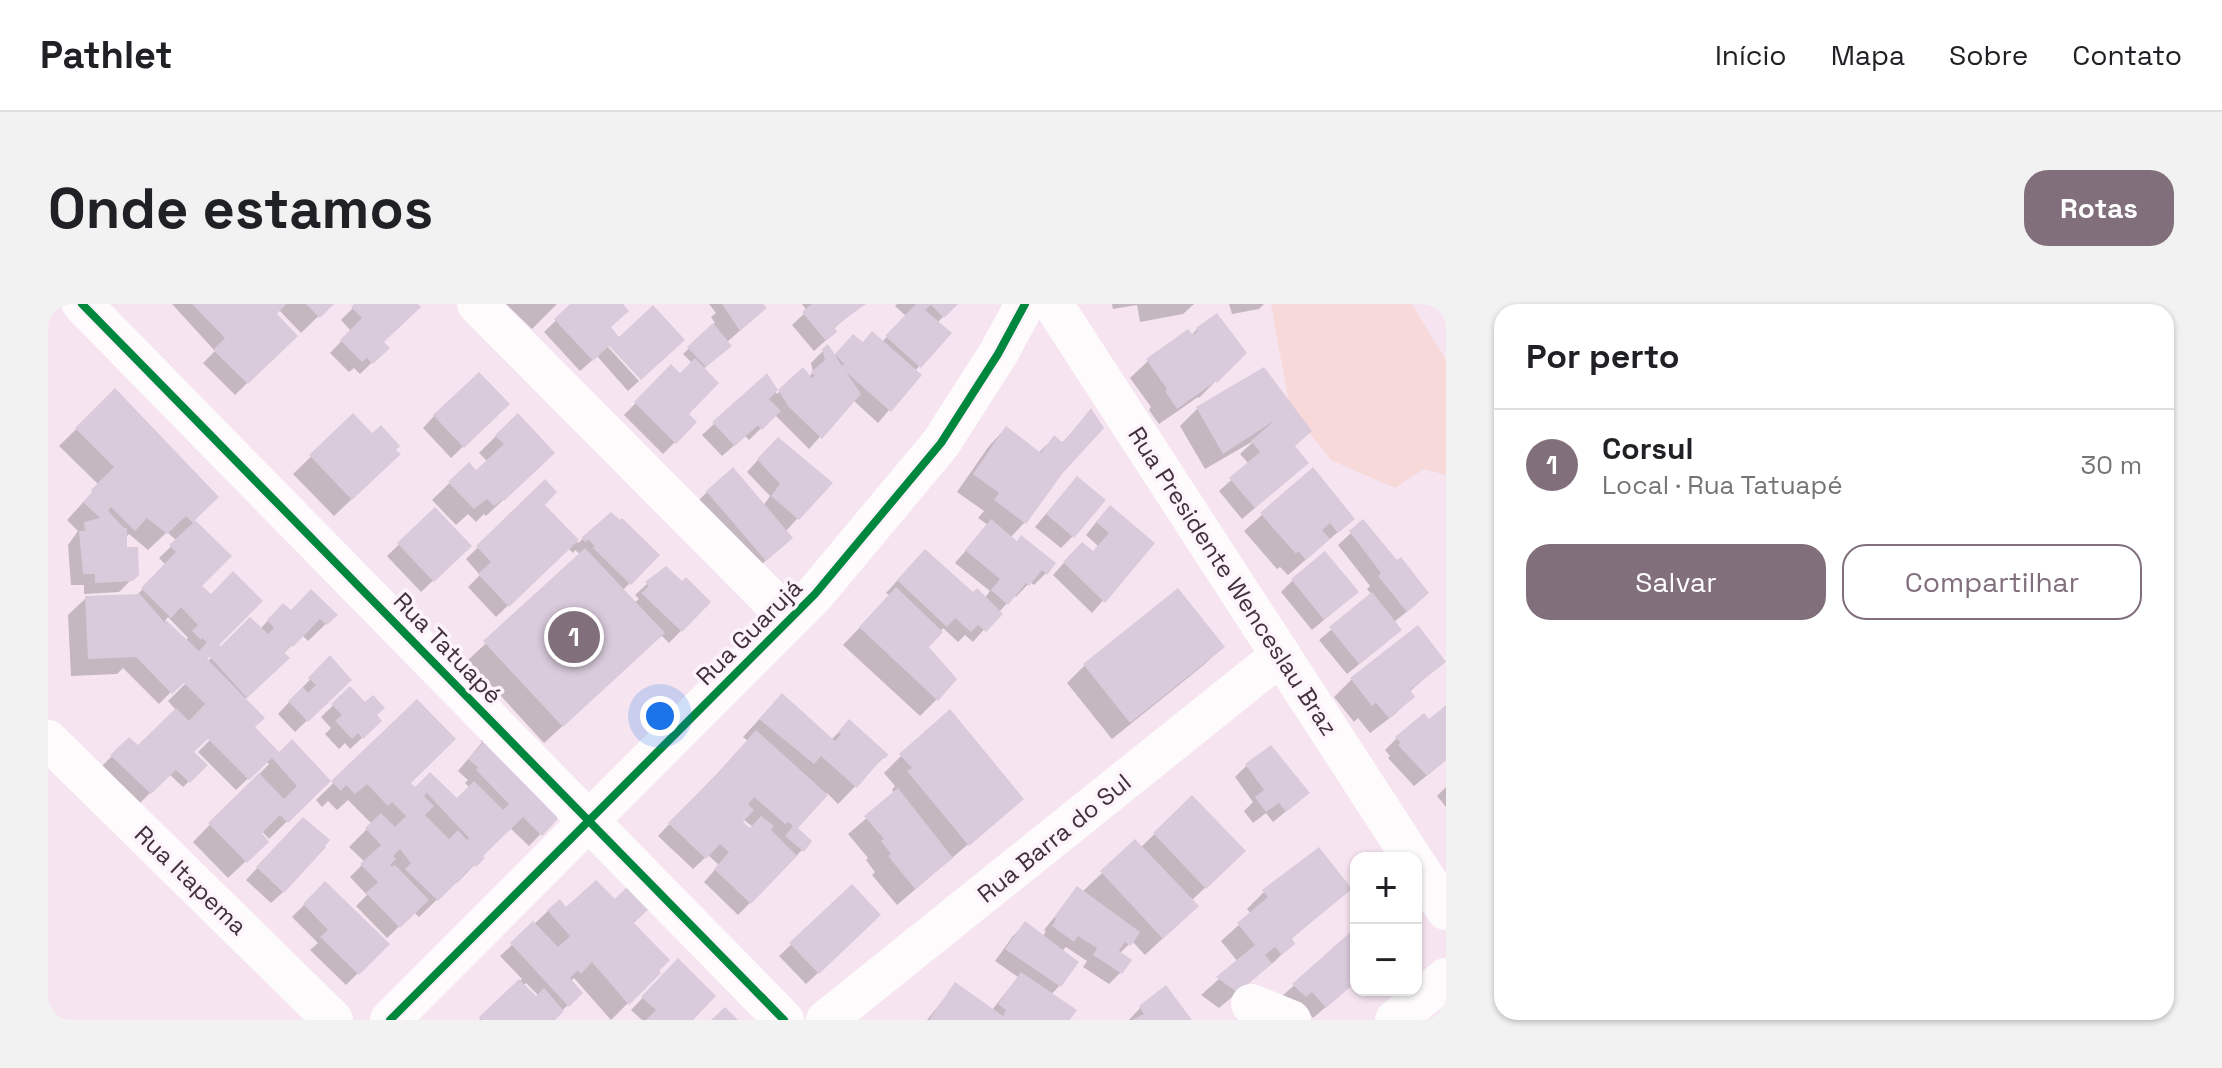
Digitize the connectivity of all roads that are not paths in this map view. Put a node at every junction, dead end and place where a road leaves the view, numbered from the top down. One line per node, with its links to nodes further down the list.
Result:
1 (82, 304): 8 (street, Rua Tatuapé)
2 (477, 304): 5 (street)
3 (1025, 304): 5 (street, Rua Guarujá)
4 (1053, 304): 6 (street, Rua Presidente Wenceslau Braz)
5 (790, 619): 8 (street, Rua Guarujá)
6 (1281, 655): 9 (street, Rua Presidente Wenceslau Braz); 17 (street, Rua Barra do Sul)
7 (48, 740): 14 (street, Rua Itapema)
8 (590, 821): 15 (street, Rua Guarujá); 16 (street, Rua Tatuapé)
9 (1408, 852)
10 (1422, 873): 11 (street)
11 (1446, 910)
12 (1446, 978): 19 (street)
13 (1251, 1004): 18 (street)
14 (333, 1020)
15 (390, 1020)
16 (784, 1020)
17 (826, 1020)
18 (1291, 1020)
19 (1395, 1020)

